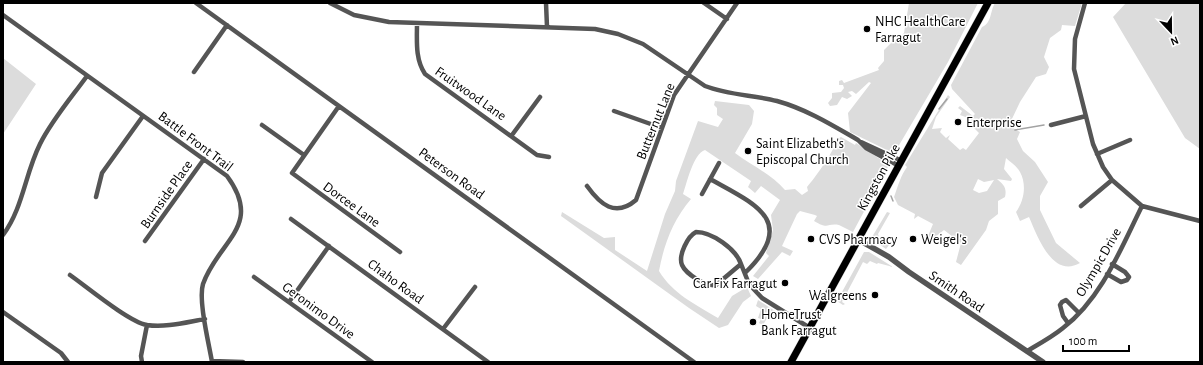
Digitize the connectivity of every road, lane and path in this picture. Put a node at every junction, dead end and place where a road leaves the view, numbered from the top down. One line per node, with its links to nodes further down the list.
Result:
1 (196, 3): 11 (street, Peterson Road)
2 (330, 3): 10 (street)
3 (546, 3): 12 (street)
4 (704, 3): 9 (street)
5 (737, 3): 9 (street, Butternut Lane)
6 (988, 3): 31 (main road, Kingston Pike)
7 (1085, 3): 20 (street)
8 (3, 15): 15 (street, Battle Front Trail)
9 (726, 19): 14 (street, Butternut Lane)
10 (417, 23): 12 (street); 24 (street, Fruitwood Lane)
11 (227, 26): 13 (street); 17 (street, Peterson Road)
12 (547, 26): 14 (street)
13 (194, 72)
14 (687, 75): 23 (street, Butternut Lane); 31 (street)
15 (87, 76): 19 (street, Battle Front Trail); 41 (street)
16 (540, 97): 24 (street)
17 (339, 106): 27 (street); 68 (street, Peterson Road)
18 (614, 111): 23 (street)
19 (143, 116): 29 (street, Battle Front Trail); 36 (street)
20 (1086, 116): 22 (street); 26 (street)
21 (262, 125): 27 (street)
22 (1051, 125)
23 (662, 128): 34 (street, Butternut Lane)
24 (512, 135): 28 (street, Fruitwood Lane)
25 (1130, 140): 26 (street)
26 (1097, 154): 33 (street)
27 (304, 155): 45 (street, Dorcee Lane)
28 (548, 157)
29 (204, 159): 43 (street, Burnside Place); 56 (street, Battle Front Trail)
30 (719, 163): 32 (street)
31 (900, 163): 42 (main road, Kingston Pike)
32 (710, 179): 35 (street); 48 (street)
33 (1112, 180): 37 (street); 38 (street)
34 (587, 186)
35 (702, 194)
36 (96, 197)
37 (1081, 206)
38 (1142, 206): 40 (street); 47 (street, Olympic Drive)
39 (291, 219): 44 (street, Chaho Road)
40 (1200, 221)
41 (3, 235)
42 (859, 240): 59 (main road, Kingston Pike); 61 (street, Smith Road)
43 (145, 241)
44 (329, 246): 53 (street); 60 (street, Chaho Road)
45 (400, 252)
46 (741, 264): 46 (street); 48 (street)
47 (1112, 264): 49 (street, Olympic Drive); 49 (street)
48 (746, 272): 59 (street)
49 (1107, 274): 55 (street, Olympic Drive)
50 (70, 275): 58 (street)
51 (254, 277): 53 (street, Geronimo Drive)
52 (475, 287): 60 (street)
53 (289, 302): 66 (street, Geronimo Drive)
54 (3, 312): 62 (street)
55 (1079, 313): 57 (street, Olympic Drive); 57 (street)
56 (205, 319): 58 (street); 64 (street, Battle Front Trail)
57 (1068, 323): 61 (street, Olympic Drive)
58 (147, 325): 63 (street)
59 (810, 328): 69 (main road, Kingston Pike)
60 (443, 329): 67 (street, Chaho Road)
61 (1027, 351): 70 (street, Smith Road)
62 (68, 362)
63 (142, 362)
64 (212, 362): 65 (street)
65 (243, 362)
66 (372, 362)
67 (488, 362)
68 (694, 362)
69 (791, 362)
70 (1043, 362)

